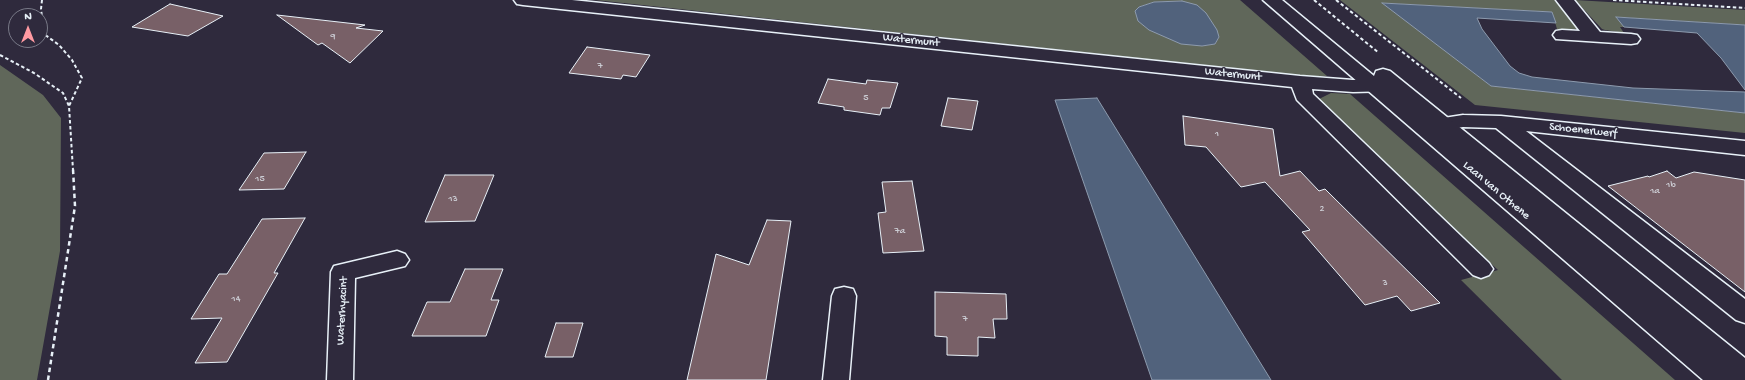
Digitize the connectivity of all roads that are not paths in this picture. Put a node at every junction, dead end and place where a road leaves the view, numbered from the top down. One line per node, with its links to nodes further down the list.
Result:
1 (523, 0): 8 (street, Watermunt)
2 (1272, 0): 9 (street, Laan van Othene)
3 (1293, 0): 10 (street, Laan van Othene)
4 (1565, 0): 6 (street)
5 (1562, 35): 6 (street)
6 (1595, 37): 7 (street)
7 (1631, 39)
8 (1300, 82): 9 (street, Watermunt); 15 (street)
9 (1373, 85): 10 (street, Watermunt); 12 (street, Laan van Othene)
10 (1396, 85): 12 (street, Laan van Othene)
11 (1501, 122): 12 (street, Schoenerwerf); 13 (street, Schoenerwerf); 17 (street)
12 (1431, 125): 18 (street, Laan van Othene); 21 (street, Laan van Othene)
13 (1745, 148)
14 (397, 260): 19 (street, Waterhyacint)
15 (1481, 269)
16 (844, 296): 20 (street)
17 (1745, 313)
18 (1745, 373)
19 (340, 380)
20 (836, 380)
21 (1721, 380)

